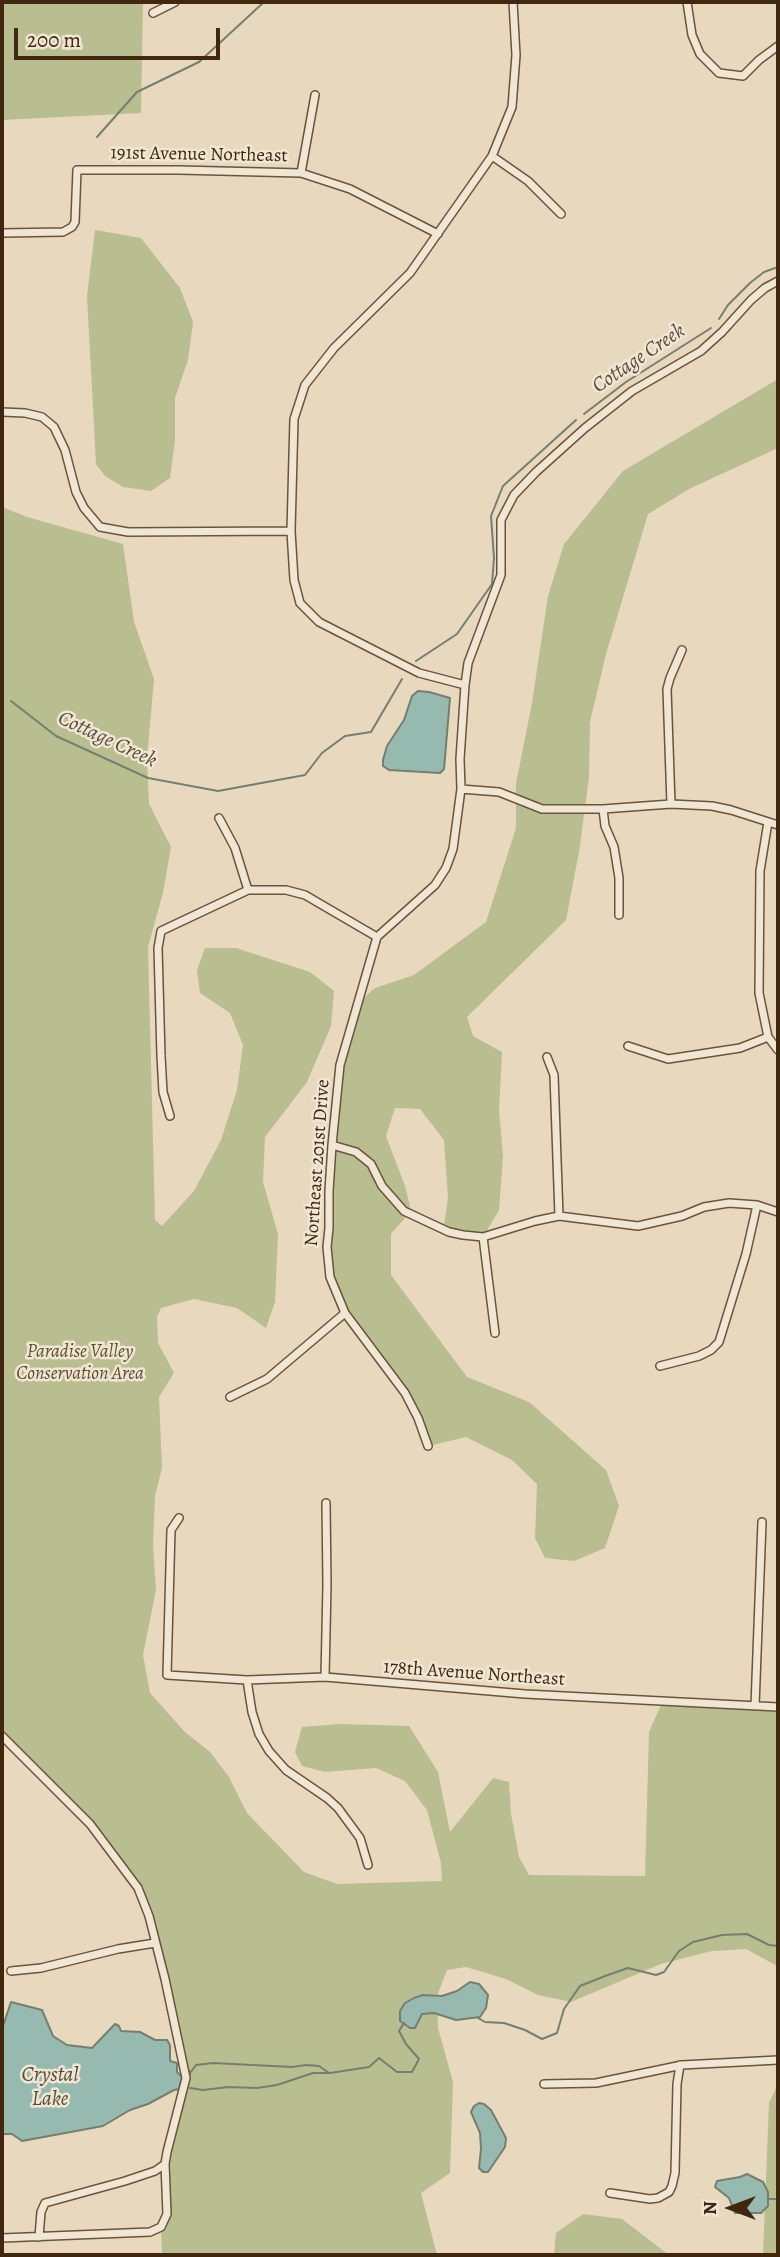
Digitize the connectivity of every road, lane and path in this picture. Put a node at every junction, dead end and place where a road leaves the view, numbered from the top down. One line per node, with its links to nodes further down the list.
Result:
1 (175, 2): 4 (street)
2 (513, 2): 7 (street)
3 (687, 2): 5 (street)
4 (153, 13)
5 (778, 46)
6 (315, 95): 8 (street)
7 (492, 156): 9 (street); 11 (street)
8 (302, 173): 10 (street, 191st Avenue Northeast); 11 (street, 191st Avenue Northeast)
9 (561, 214)
10 (2, 233)
11 (438, 234): 14 (street)
12 (778, 281): 16 (street)
13 (2, 412): 14 (street)
14 (291, 531): 16 (street)
15 (682, 650): 18 (street)
16 (465, 685): 17 (street)
17 (461, 789): 19 (street); 25 (street)
18 (671, 804): 19 (street); 21 (street)
19 (603, 809): 24 (street)
20 (219, 818): 23 (street)
21 (768, 822): 22 (street); 26 (street)
22 (778, 825)
23 (248, 890): 25 (street); 30 (street)
24 (619, 915)
25 (377, 937): 31 (street, Northeast 201st Drive)
26 (768, 1037): 27 (street); 28 (street)
27 (628, 1046)
28 (778, 1050)
29 (547, 1057): 34 (street)
30 (170, 1116)
31 (332, 1145): 35 (street); 36 (street, Northeast 201st Drive)
32 (757, 1205): 33 (street); 34 (street); 38 (street)
33 (778, 1212)
34 (559, 1216): 35 (street)
35 (482, 1237): 37 (street)
36 (345, 1313): 39 (street); 40 (street, Northeast 201st Drive)
37 (495, 1333)
38 (660, 1366)
39 (230, 1397)
40 (428, 1446)
41 (326, 1503): 44 (street)
42 (178, 1518): 45 (street, 178th Avenue Northeast)
43 (762, 1522): 46 (street)
44 (325, 1677): 45 (street, 178th Avenue Northeast); 46 (street, 178th Avenue Northeast)
45 (247, 1680): 49 (street)
46 (755, 1706): 47 (street, 178th Avenue Northeast)
47 (778, 1707)
48 (2, 1736): 50 (street)
49 (368, 1865)
50 (155, 1942): 51 (street); 55 (street)
51 (11, 1971)
52 (778, 2060): 53 (street)
53 (680, 2065): 54 (street); 56 (street)
54 (544, 2084)
55 (166, 2164): 57 (street); 57 (street)
56 (610, 2193)
57 (39, 2236): 58 (street)
58 (2, 2238)

